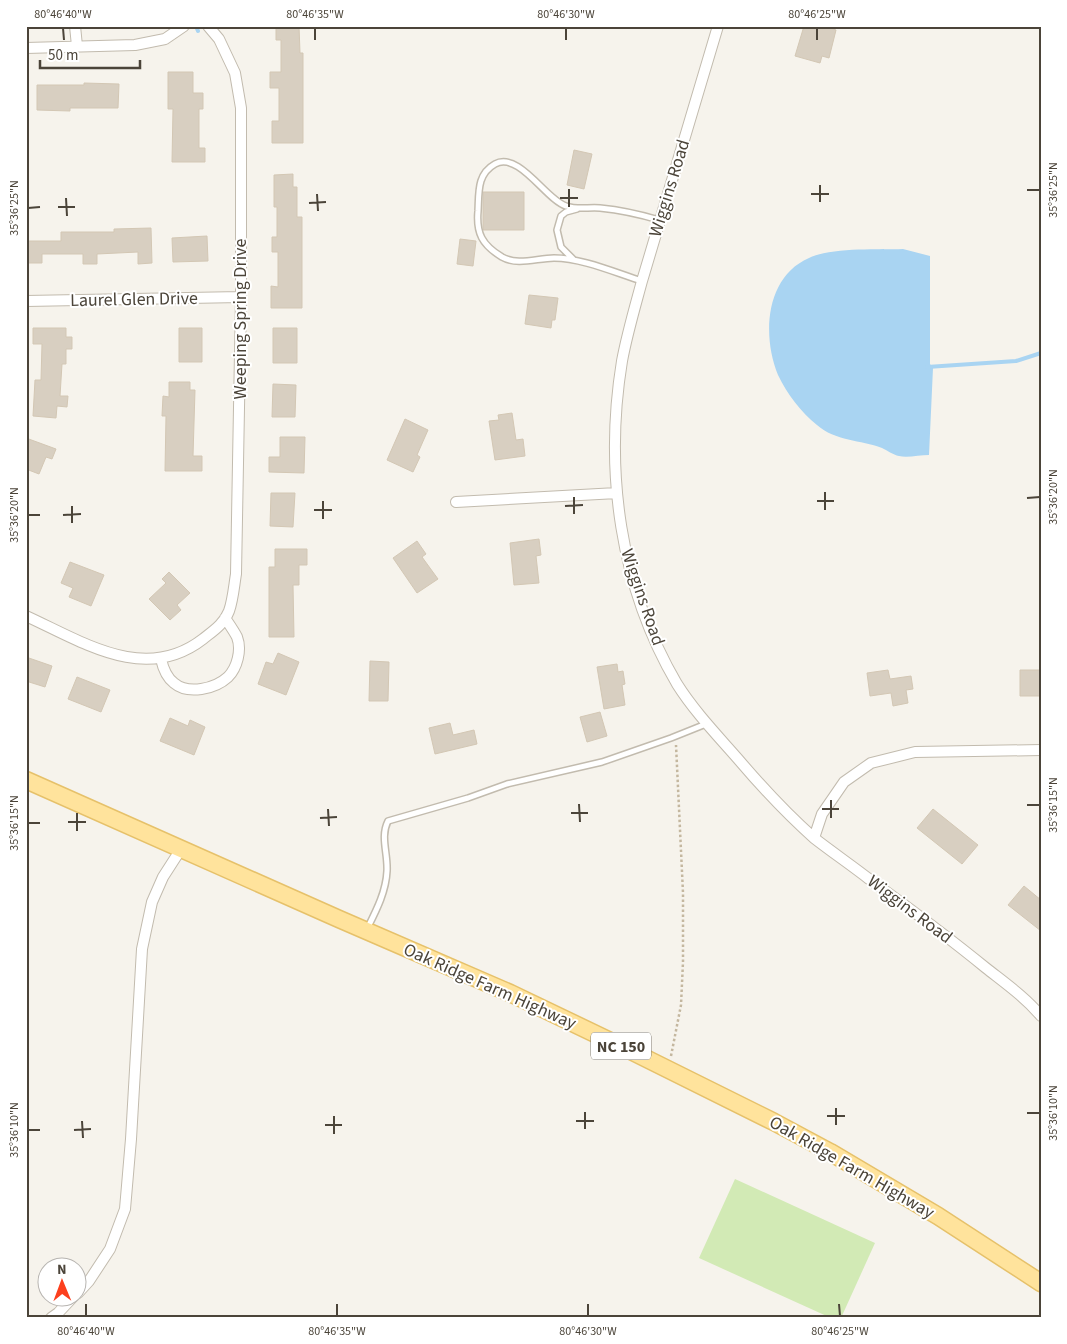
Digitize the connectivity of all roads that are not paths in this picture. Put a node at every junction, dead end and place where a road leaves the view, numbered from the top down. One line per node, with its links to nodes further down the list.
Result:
1 (75, 26): 5 (street)
2 (184, 26): 5 (street)
3 (208, 26): 11 (street, Weeping Spring Drive)
4 (718, 26): 8 (street, Wiggins Road)
5 (77, 46): 6 (street)
6 (26, 48)
7 (578, 209): 8 (lane); 9 (lane); 9 (lane)
8 (659, 220): 10 (street, Wiggins Road)
9 (575, 260): 10 (lane)
10 (642, 281): 13 (street, Wiggins Road)
11 (241, 297): 12 (street, Laurel Glen Drive); 16 (street, Weeping Spring Drive)
12 (26, 301)
13 (617, 493): 14 (street); 18 (street, Wiggins Road)
14 (456, 502)
15 (26, 616): 17 (street, Weeping Spring Drive)
16 (225, 618): 17 (street, Weeping Spring Drive); 17 (street)
17 (161, 659)
18 (707, 724): 21 (street, Wiggins Road); 23 (lane)
19 (1041, 750): 21 (street)
20 (26, 780): 22 (main road, Oak Ridge Farm Highway / NC 150)
21 (814, 838): 24 (street, Wiggins Road)
22 (181, 849): 23 (main road, Oak Ridge Farm Highway / NC 150); 25 (street)
23 (366, 931): 26 (main road, Oak Ridge Farm Highway / NC 150)
24 (1041, 1016)
25 (88, 1282)
26 (1041, 1283)
27 (65, 1306): 28 (street)
28 (51, 1318)

